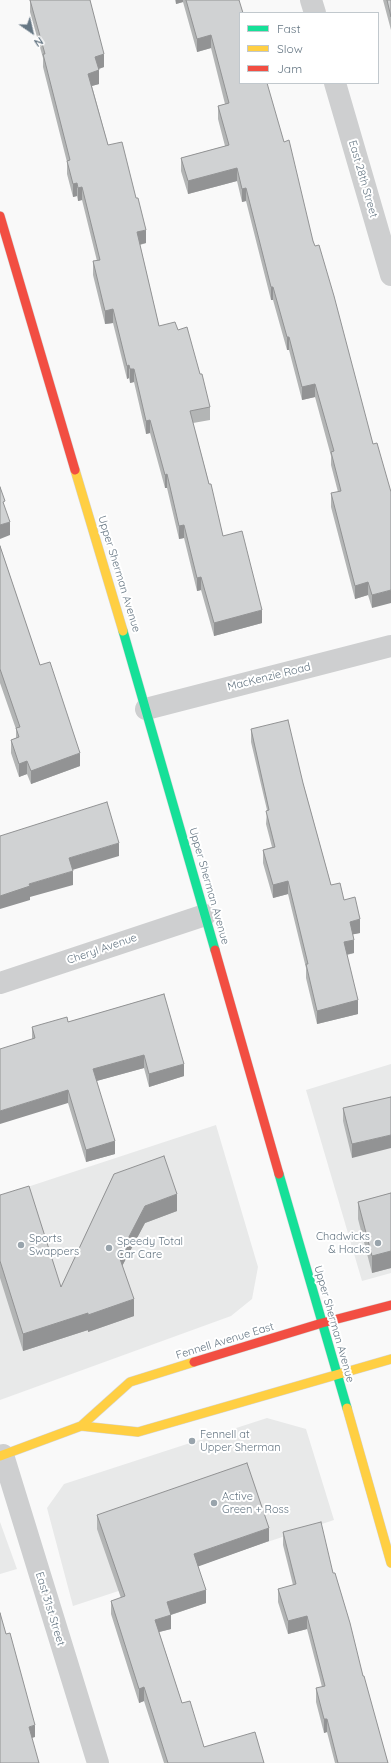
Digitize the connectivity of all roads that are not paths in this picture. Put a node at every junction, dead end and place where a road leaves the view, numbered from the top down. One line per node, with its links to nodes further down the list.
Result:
1 (311, 0): 2 (street)
2 (315, 12)
3 (335, 84): 5 (street, East 28th Street)
4 (0, 216): 7 (main road, Upper Sherman Avenue)
5 (391, 275)
6 (391, 646): 7 (street, MacKenzie Road)
7 (146, 709): 8 (main road, Upper Sherman Avenue)
8 (205, 915): 9 (street, Cheryl Avenue); 11 (main road, Upper Sherman Avenue)
9 (0, 983)
10 (391, 1305): 11 (main road, Fennell Avenue East)
11 (322, 1324): 13 (main road, Upper Sherman Avenue); 14 (main road, Fennell Avenue East)
12 (391, 1359): 13 (main road, Fennell Avenue East)
13 (336, 1375): 14 (main road, Fennell Avenue East); 16 (main road, Upper Sherman Avenue)
14 (81, 1426): 15 (main road, Fennell Avenue East)
15 (1, 1456): 17 (street, East 31st Street)
16 (391, 1563)
17 (98, 1763)

